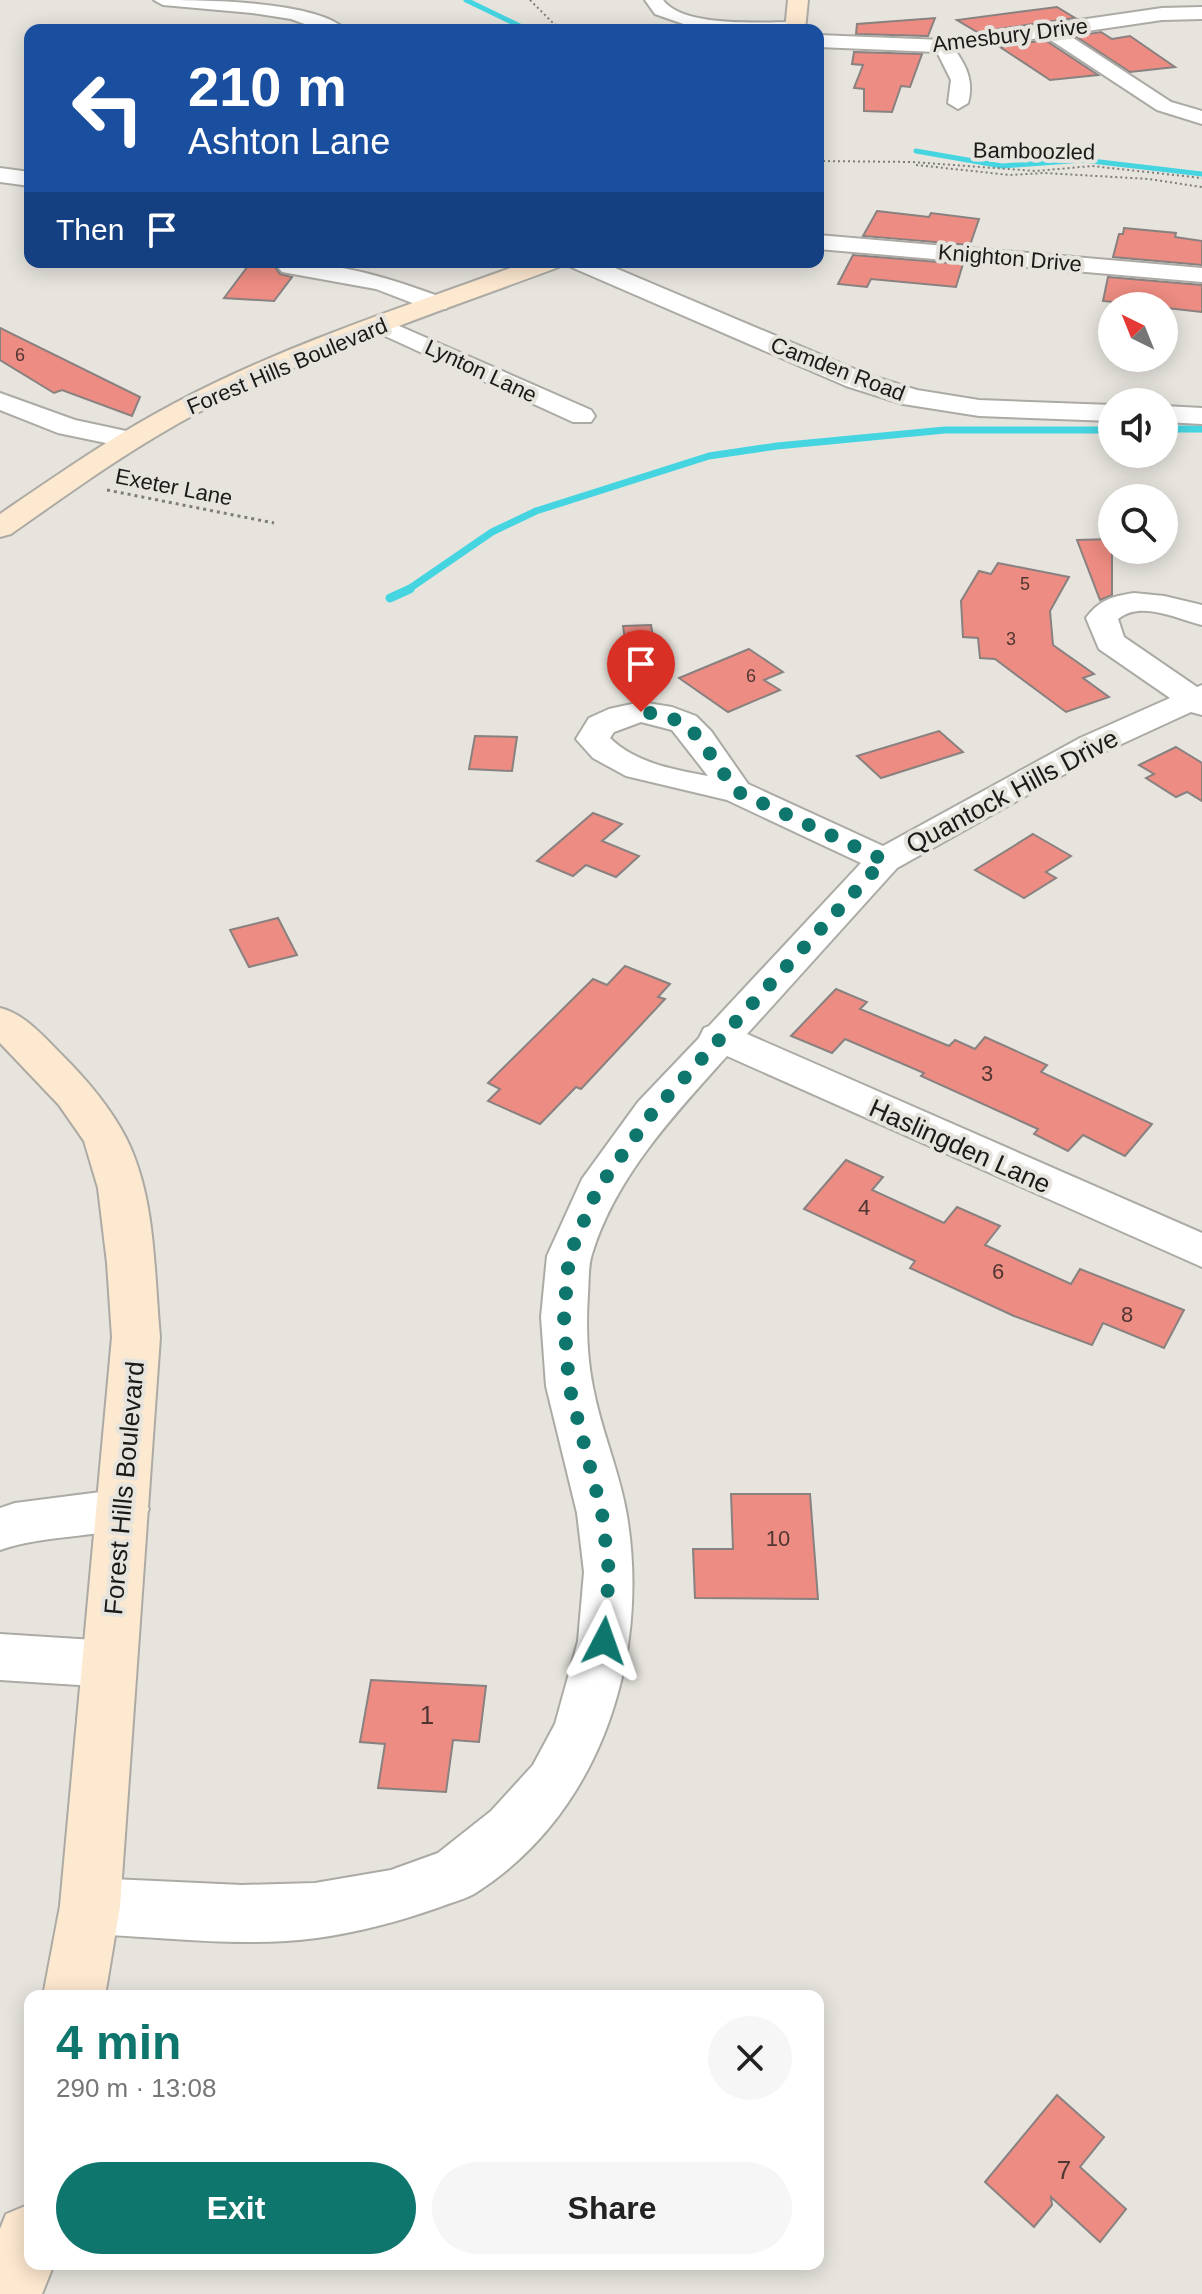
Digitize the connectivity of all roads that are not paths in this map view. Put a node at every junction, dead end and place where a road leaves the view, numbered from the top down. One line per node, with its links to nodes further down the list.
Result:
1 (163, 0): 5 (street)
2 (654, 0): 6 (street)
3 (798, 0): 7 (main road)
4 (1202, 13): 8 (street, Amesbury Drive)
5 (324, 24)
6 (704, 24)
7 (796, 24)
8 (1049, 30): 10 (street, Amesbury Drive); 12 (street)
9 (824, 41): 10 (street, Amesbury Drive)
10 (943, 46): 11 (street)
11 (958, 103)
12 (1202, 118)
13 (0, 175): 14 (street)
14 (24, 178)
15 (824, 243): 19 (street, Knighton Drive)
16 (296, 268): 20 (street)
17 (534, 268): 20 (main road, Forest Hills Boulevard)
18 (594, 268): 23 (street, Camden Road)
19 (1202, 275)
20 (437, 304): 21 (main road, Forest Hills Boulevard)
21 (381, 325): 25 (street, Lynton Lane); 27 (main road, Forest Hills Boulevard)
22 (0, 401): 27 (street)
23 (1098, 412)
24 (1178, 415): 26 (street)
25 (582, 416)
26 (1202, 416)
27 (130, 440): 28 (main road, Forest Hills Boulevard)
28 (0, 528)
29 (1202, 616): 30 (street)
30 (1199, 699): 32 (street, Quantock Hills Drive)
31 (736, 791): 32 (street)
32 (884, 860): 34 (street, Quantock Hills Drive)
33 (0, 1021): 36 (main road, Forest Hills Boulevard)
34 (718, 1037): 35 (street, Haslingden Lane); 40 (street, Quantock Hills Drive)
35 (1202, 1251)
36 (124, 1509): 37 (street); 39 (main road, Forest Hills Boulevard)
37 (0, 1529)
38 (0, 1657): 39 (street)
39 (110, 1664): 40 (main road, Forest Hills Boulevard)
40 (90, 1906): 41 (main road, Forest Hills Boulevard)
41 (75, 1990)
42 (24, 2253): 43 (main road)
43 (8, 2294)

